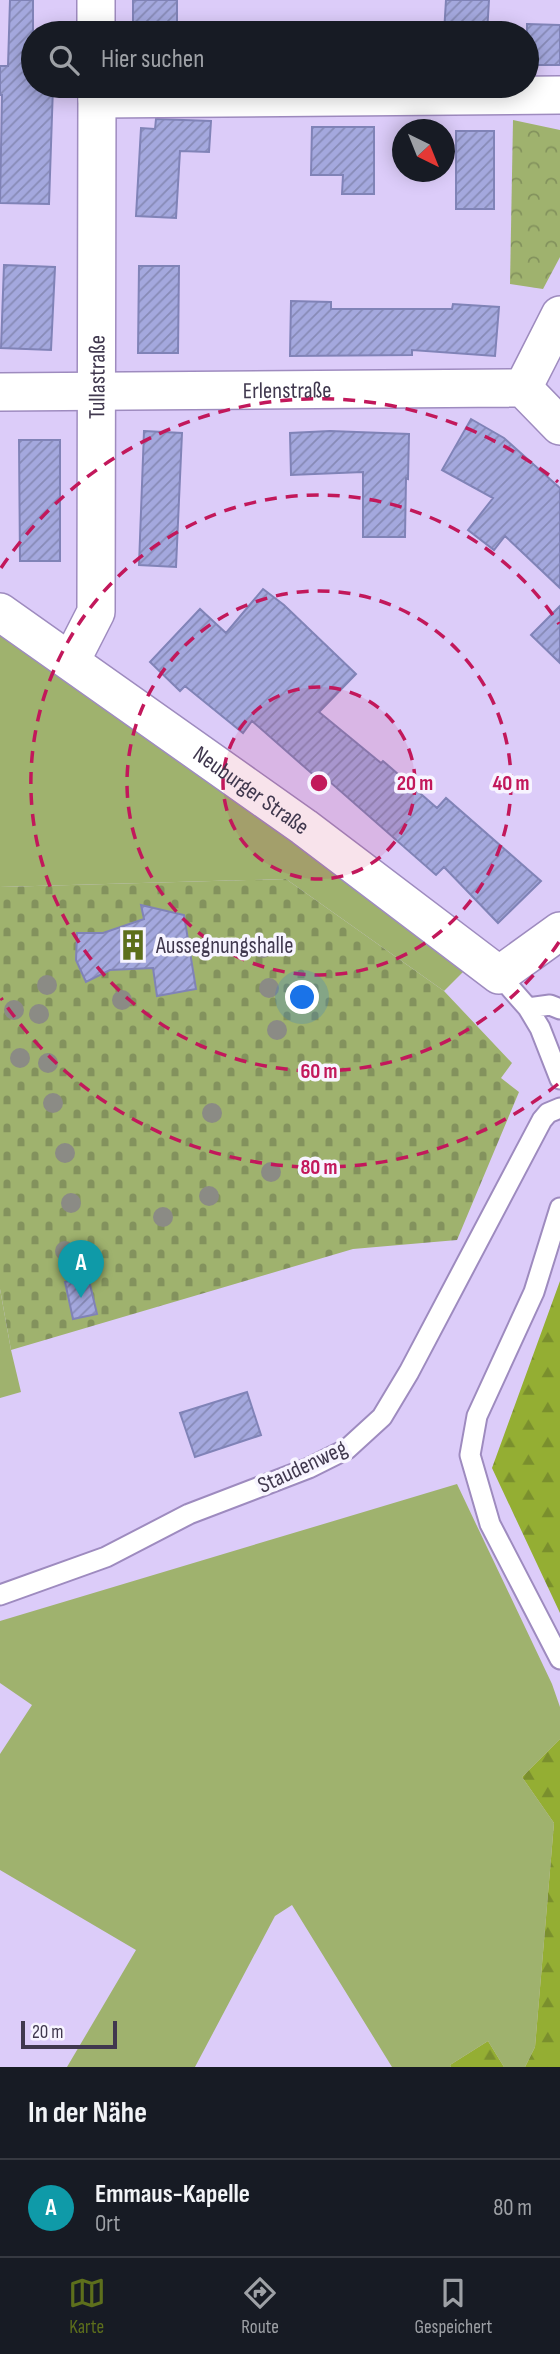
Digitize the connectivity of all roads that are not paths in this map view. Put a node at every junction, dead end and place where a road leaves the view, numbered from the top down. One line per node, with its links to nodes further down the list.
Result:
1 (96, 0): 2 (street)
2 (96, 21)
3 (539, 95): 4 (street)
4 (560, 95)
5 (97, 98): 9 (street, Tullastraße)
6 (560, 315): 7 (street)
7 (523, 388): 9 (street, Erlenstraße); 10 (street)
8 (0, 392): 9 (street, Erlenstraße)
9 (97, 392): 12 (street, Tullastraße)
10 (560, 426)
11 (0, 612): 12 (street, Neuburger Straße)
12 (71, 661): 14 (street, Neuburger Straße)
13 (560, 931): 14 (street)
14 (499, 975): 15 (lane)
15 (528, 1008): 16 (lane); 17 (lane)
16 (560, 1009)
17 (560, 1079)
18 (560, 1108): 20 (lane, Staudenweg)
19 (560, 1208): 21 (lane)
20 (0, 1595)
21 (560, 1659)

